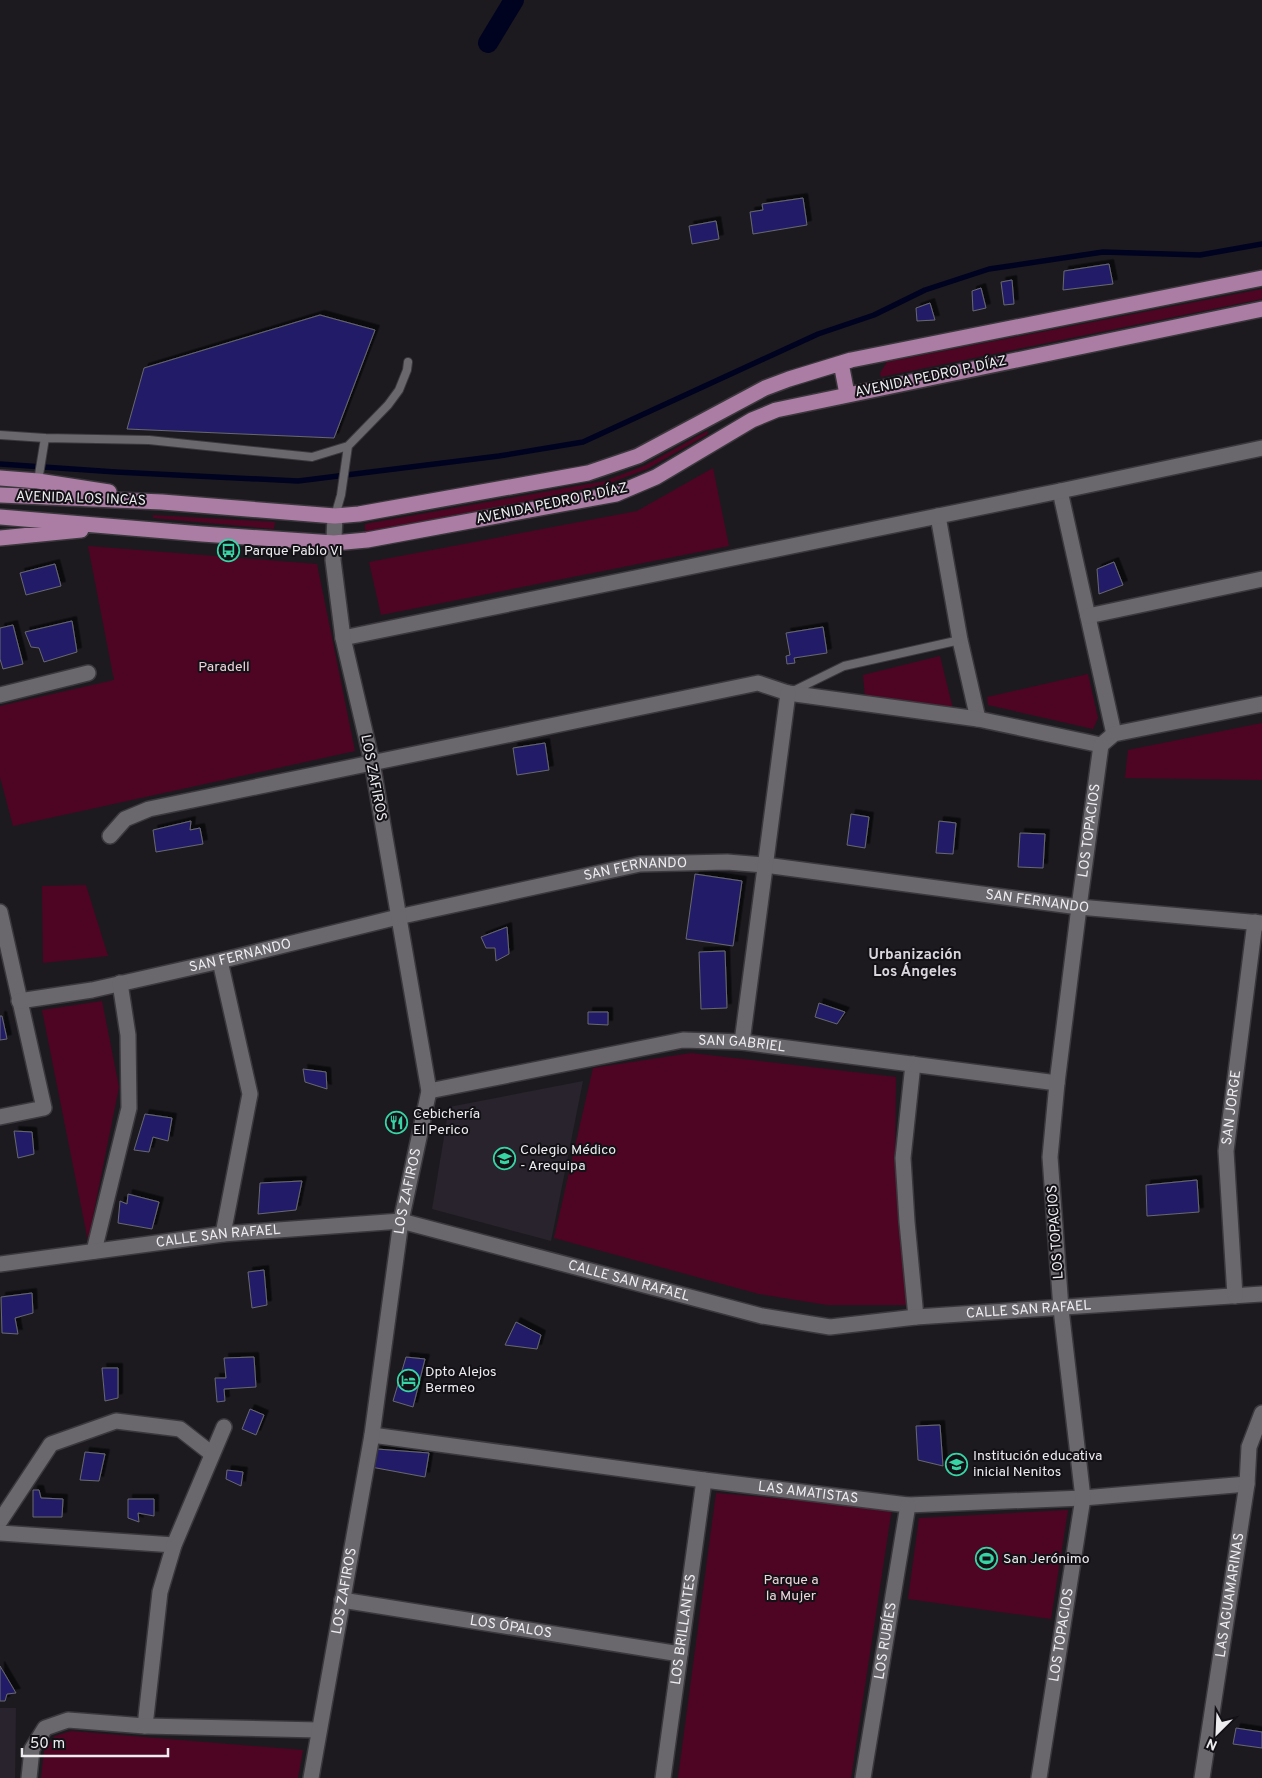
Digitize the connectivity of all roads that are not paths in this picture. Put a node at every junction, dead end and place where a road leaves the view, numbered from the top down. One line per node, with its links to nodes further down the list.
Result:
1 (1262, 278): 4 (main road, AVENIDA PEDRO P. DÍAZ)
2 (1262, 309): 5 (main road, AVENIDA PEDRO P. DÍAZ)
3 (408, 362): 8 (lane)
4 (841, 363): 5 (main road); 15 (main road, AVENIDA PEDRO P. DÍAZ)
5 (847, 394): 20 (main road, AVENIDA PEDRO P. DÍAZ)
6 (0, 435): 7 (lane)
7 (45, 438): 8 (lane); 11 (lane)
8 (348, 446): 15 (lane)
9 (1262, 448): 12 (street)
10 (0, 478): 11 (main road)
11 (39, 478): 14 (main road)
12 (1060, 491): 16 (street); 22 (street)
13 (0, 496): 14 (main road, AVENIDA LOS INCAS)
14 (162, 502): 15 (main road, AVENIDA PEDRO P. DÍAZ)
15 (335, 516): 20 (street, LOS ZAFIROS)
16 (938, 516): 23 (street); 24 (street)
17 (0, 517): 18 (main road, AVENIDA LOS INCAS)
18 (114, 527): 19 (main road); 20 (main road, AVENIDA PEDRO P. DÍAZ)
19 (0, 538)
20 (334, 543): 23 (street, LOS ZAFIROS)
21 (1262, 580): 22 (street)
22 (1088, 616): 30 (street)
23 (343, 638): 32 (street, LOS ZAFIROS)
24 (960, 640): 26 (lane); 29 (street)
25 (88, 673): 27 (street)
26 (788, 693): 29 (street); 32 (street); 34 (street)
27 (0, 695)
28 (1262, 704): 30 (street)
29 (978, 719): 31 (street)
30 (1114, 734): 31 (street)
31 (1101, 745): 35 (street, LOS TOPACIOS)
32 (372, 762): 33 (street); 37 (street, LOS ZAFIROS)
33 (110, 836)
34 (765, 866): 35 (street, SAN FERNANDO); 37 (street, SAN FERNANDO); 42 (street)
35 (1079, 907): 38 (street, SAN FERNANDO); 44 (street, LOS TOPACIOS)
36 (0, 912): 41 (street)
37 (398, 917): 39 (street, SAN FERNANDO); 45 (street, LOS ZAFIROS)
38 (1259, 922): 52 (street, SAN JORGE)
39 (220, 961): 40 (street, SAN FERNANDO); 48 (street)
40 (120, 983): 41 (street, SAN FERNANDO); 49 (street)
41 (19, 1001): 46 (street)
42 (742, 1042): 43 (street, SAN GABRIEL); 45 (street, SAN GABRIEL)
43 (913, 1064): 44 (street, SAN GABRIEL); 54 (street)
44 (1057, 1083): 53 (street, LOS TOPACIOS)
45 (429, 1091): 47 (street, LOS ZAFIROS)
46 (0, 1117)
47 (401, 1221): 48 (street, CALLE SAN RAFAEL); 54 (street, CALLE SAN RAFAEL); 57 (street, LOS ZAFIROS)
48 (223, 1234): 49 (street, CALLE SAN RAFAEL)
49 (94, 1251): 50 (street, CALLE SAN RAFAEL)
50 (0, 1264)
51 (1262, 1294): 52 (street, CALLE SAN RAFAEL)
52 (1235, 1296): 53 (street, CALLE SAN RAFAEL)
53 (1061, 1309): 54 (street, CALLE SAN RAFAEL); 62 (street, LOS TOPACIOS)
54 (916, 1317)
55 (1262, 1413): 59 (street, LAS AGUAMARINAS)
56 (224, 1427): 58 (street)
57 (372, 1435): 60 (street, LAS AMATISTAS); 67 (street, LOS ZAFIROS)
58 (212, 1454): 64 (street); 66 (street)
59 (1255, 1459): 61 (street, LAS AGUAMARINAS)
60 (704, 1480): 63 (street, LAS AMATISTAS); 68 (street, LOS BRILLANTES)
61 (1247, 1484): 62 (street, LAS AMATISTAS); 76 (street, LAS AGUAMARINAS)
62 (1083, 1498): 63 (street, LAS AMATISTAS); 75 (street, LOS TOPACIOS)
63 (908, 1505): 74 (street, LOS RUBÍES)
64 (0, 1521)
65 (0, 1533): 66 (street)
66 (174, 1545): 69 (street)
67 (342, 1600): 68 (street, LOS ÓPALOS); 70 (street, LOS ZAFIROS)
68 (680, 1654): 73 (street, LOS BRILLANTES)
69 (145, 1726): 70 (street); 71 (street)
70 (319, 1730): 72 (street, LOS ZAFIROS)
71 (29, 1778)
72 (311, 1778)
73 (664, 1778)
74 (864, 1778)
75 (1039, 1778)
76 (1202, 1778)

